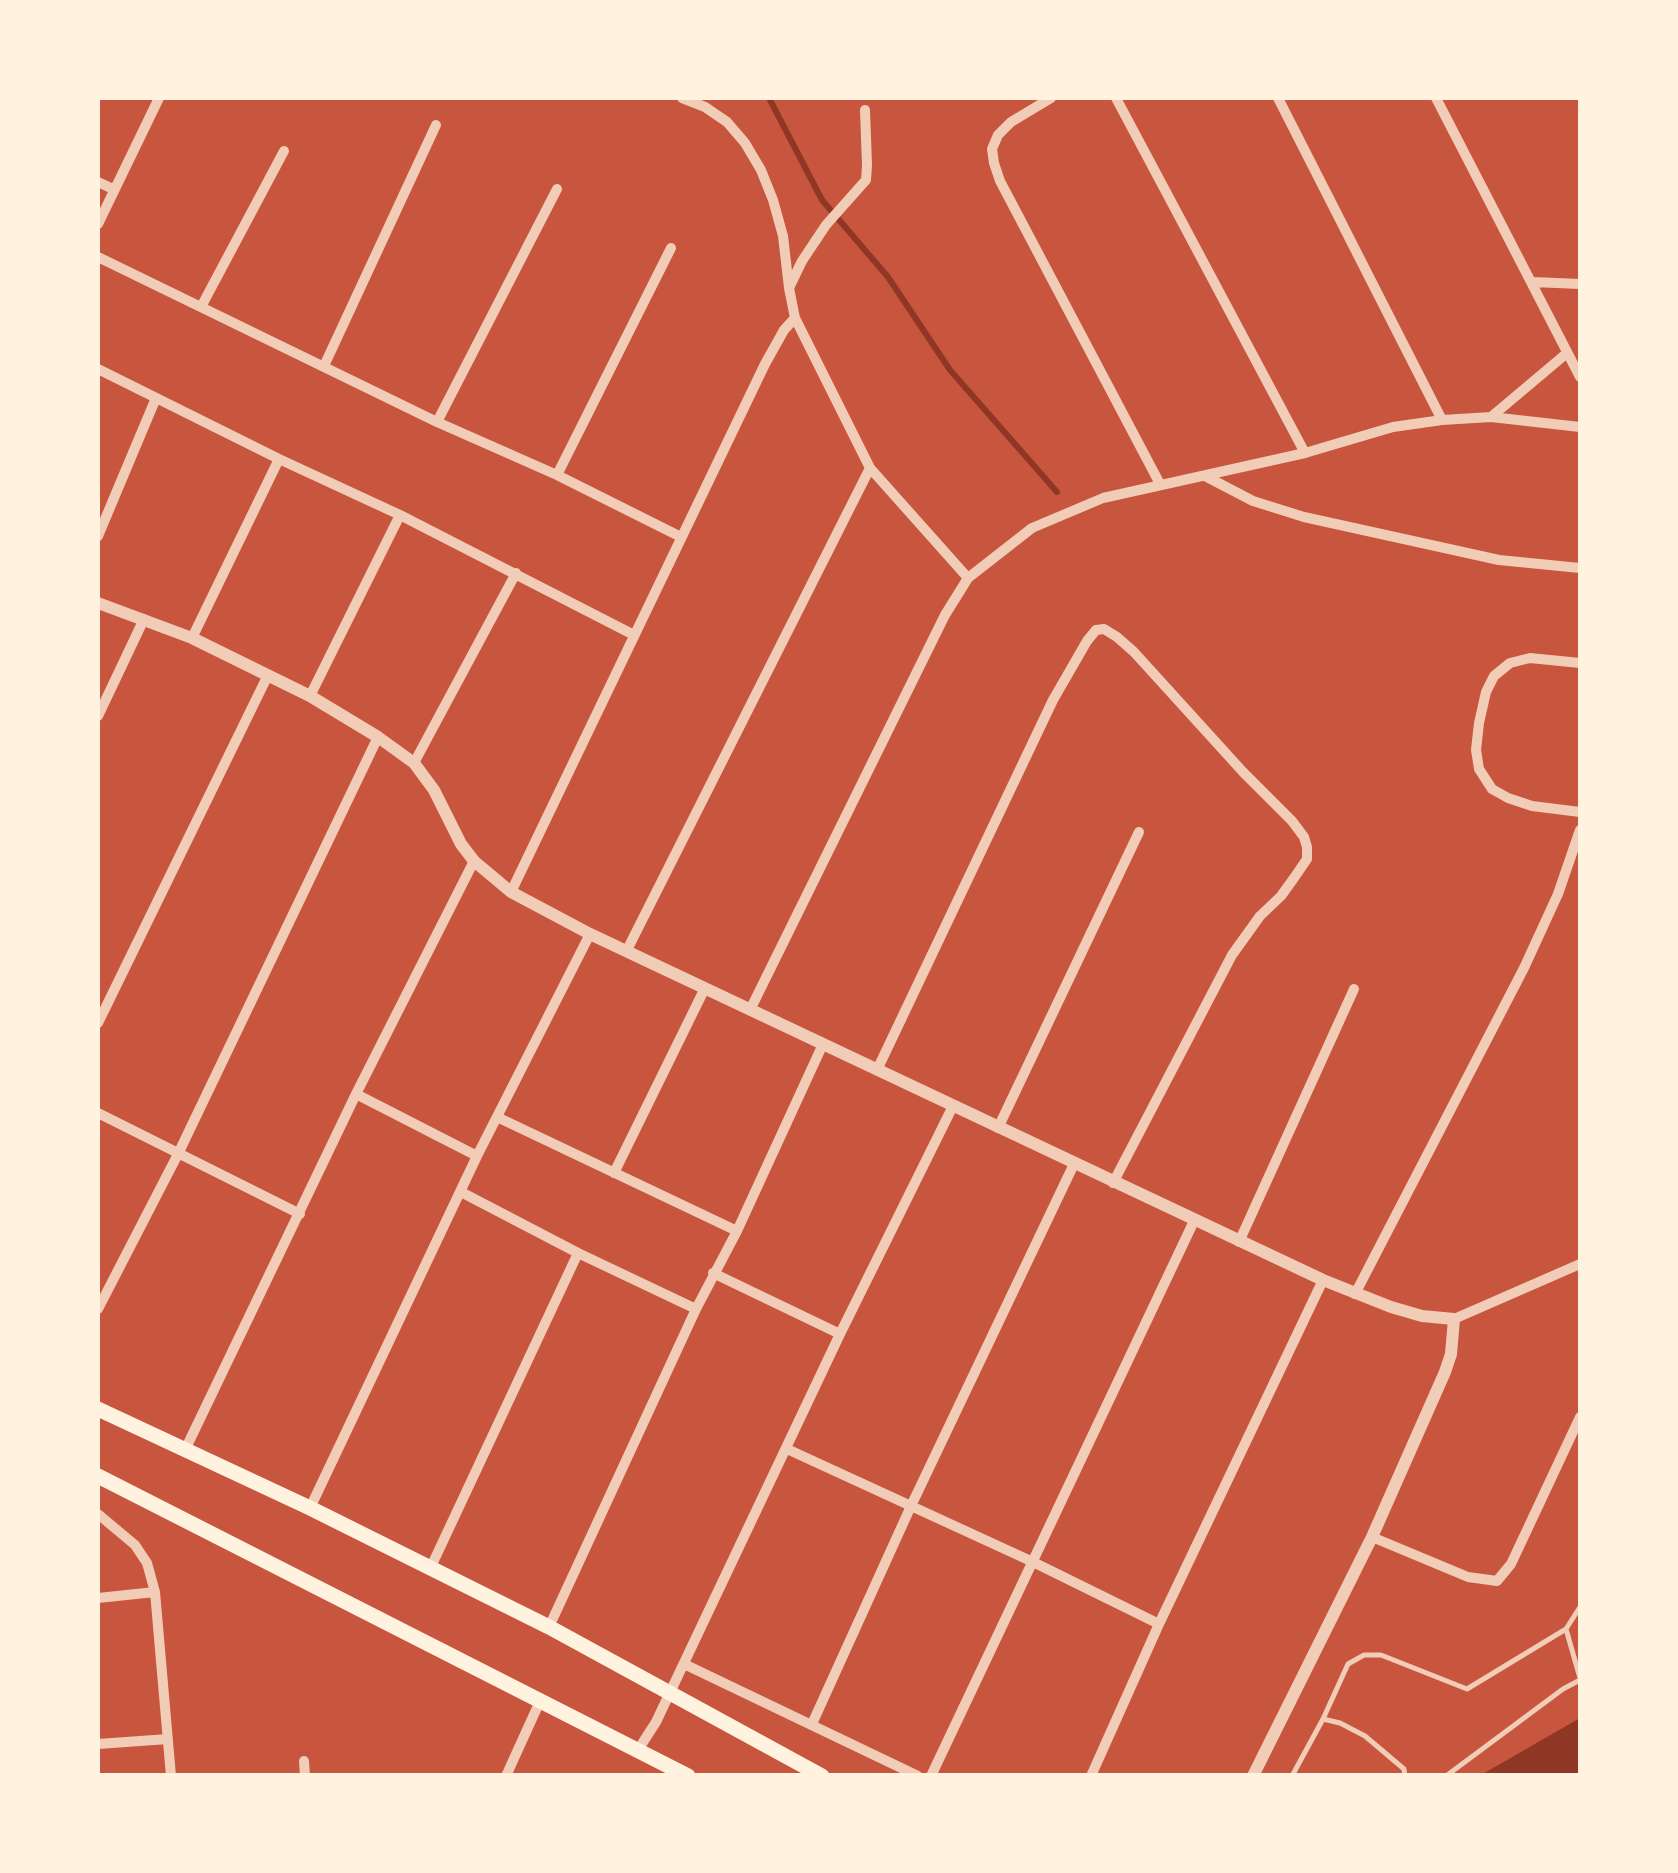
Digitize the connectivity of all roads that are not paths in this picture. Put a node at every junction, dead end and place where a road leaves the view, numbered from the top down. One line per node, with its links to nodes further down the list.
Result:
1 (159, 98): 12 (street)
2 (682, 98): 18 (street)
3 (1116, 98): 30 (street)
4 (1278, 98): 27 (street)
5 (1436, 98): 16 (street)
6 (1043, 99): 35 (street)
7 (864, 110): 18 (street)
8 (436, 125): 22 (street)
9 (284, 151): 19 (street)
10 (98, 182): 12 (street)
11 (557, 189): 28 (street)
12 (113, 190): 13 (street)
13 (98, 224)
14 (672, 248): 33 (street)
15 (98, 257): 19 (street)
16 (1533, 282): 17 (street); 21 (street)
17 (1580, 284)
18 (788, 288): 20 (street)
19 (201, 307): 22 (street)
20 (795, 318): 32 (street); 38 (street)
21 (1567, 353): 24 (street); 26 (street)
22 (324, 366): 28 (street)
23 (98, 370): 25 (street)
24 (1580, 378)
25 (156, 398): 31 (street); 37 (street)
26 (1491, 418): 27 (street); 29 (street)
27 (1442, 420): 30 (street)
28 (437, 422): 33 (street)
29 (1580, 426)
30 (1305, 453): 34 (street)
31 (278, 460): 36 (street); 45 (street)
32 (870, 468): 41 (street); 58 (street)
33 (557, 475): 38 (street)
34 (1205, 476): 35 (street); 39 (street)
35 (1160, 484): 41 (street)
36 (400, 514): 40 (street); 48 (street)
37 (98, 536)
38 (681, 537): 44 (street)
39 (1580, 568)
40 (516, 574): 44 (street); 51 (street)
41 (968, 578): 61 (street)
42 (98, 603): 43 (street)
43 (144, 619): 45 (street); 49 (street)
44 (634, 635): 56 (street)
45 (192, 638): 47 (street)
46 (1580, 663): 52 (street)
47 (268, 675): 48 (street); 62 (street)
48 (310, 696): 50 (street)
49 (98, 716)
50 (378, 737): 51 (street); 70 (street)
51 (414, 763): 55 (street)
52 (1580, 812)
53 (1580, 830): 84 (street)
54 (1139, 832): 69 (street)
55 (474, 861): 56 (street); 65 (street)
56 (511, 892): 57 (street)
57 (590, 934): 58 (street); 68 (street)
58 (627, 950): 59 (street)
59 (706, 988): 61 (street); 73 (street)
60 (1354, 989): 79 (street)
61 (750, 1010): 63 (street)
62 (98, 1022)
63 (823, 1044): 64 (street); 78 (street)
64 (877, 1070): 66 (street); 74 (street)
65 (356, 1094): 71 (street); 76 (street)
66 (953, 1106): 69 (street); 88 (street)
67 (98, 1114): 70 (street)
68 (497, 1117): 71 (street); 73 (street)
69 (998, 1128): 72 (street)
70 (178, 1154): 76 (street); 85 (street)
71 (478, 1156): 75 (street)
72 (1074, 1164): 74 (street); 94 (street)
73 (614, 1173): 78 (street)
74 (1113, 1183): 77 (street)
75 (461, 1192): 80 (street); 95 (street)
76 (300, 1214): 92 (street)
77 (1194, 1221): 79 (street); 98 (street)
78 (737, 1230): 82 (street)
79 (1239, 1242): 83 (street)
80 (578, 1253): 86 (street); 99 (street)
81 (1580, 1264): 87 (street)
82 (713, 1273): 86 (street); 88 (street)
83 (1323, 1280): 84 (street); 103 (street)
84 (1355, 1294): 87 (street)
85 (98, 1309)
86 (696, 1309): 104 (street)
87 (1454, 1319): 97 (street)
88 (840, 1334): 91 (street)
89 (98, 1410): 92 (main road)
90 (1580, 1416): 97 (street)
91 (787, 1448): 94 (street); 106 (street)
92 (185, 1450): 95 (main road)
93 (98, 1476): 109 (main road)
94 (911, 1506): 98 (street); 111 (street)
95 (310, 1508): 99 (main road)
96 (98, 1514): 100 (street)
97 (1372, 1537): 124 (street)
98 (1033, 1562): 103 (street); 122 (street)
99 (430, 1569): 104 (main road)
100 (155, 1592): 101 (street); 112 (street)
101 (98, 1598)
102 (1580, 1607): 105 (lane)
103 (1159, 1624): 123 (street)
104 (549, 1628): 108 (main road)
105 (1566, 1629): 107 (lane); 110 (lane)
106 (684, 1664): 108 (street); 111 (street)
107 (1580, 1679): 127 (lane)
108 (670, 1694): 114 (street); 116 (main road)
109 (541, 1700): 114 (main road); 119 (street)
110 (1323, 1719): 125 (lane); 126 (lane)
111 (812, 1724): 121 (street)
112 (168, 1738): 113 (street); 117 (street)
113 (98, 1744)
114 (638, 1750): 120 (main road)
115 (304, 1762): 118 (street)
116 (809, 1773)
117 (170, 1776)
118 (305, 1776)
119 (506, 1776)
120 (688, 1776)
121 (918, 1776)
122 (931, 1776)
123 (1092, 1776)
124 (1253, 1776)
125 (1292, 1776)
126 (1406, 1776)
127 (1446, 1776)

